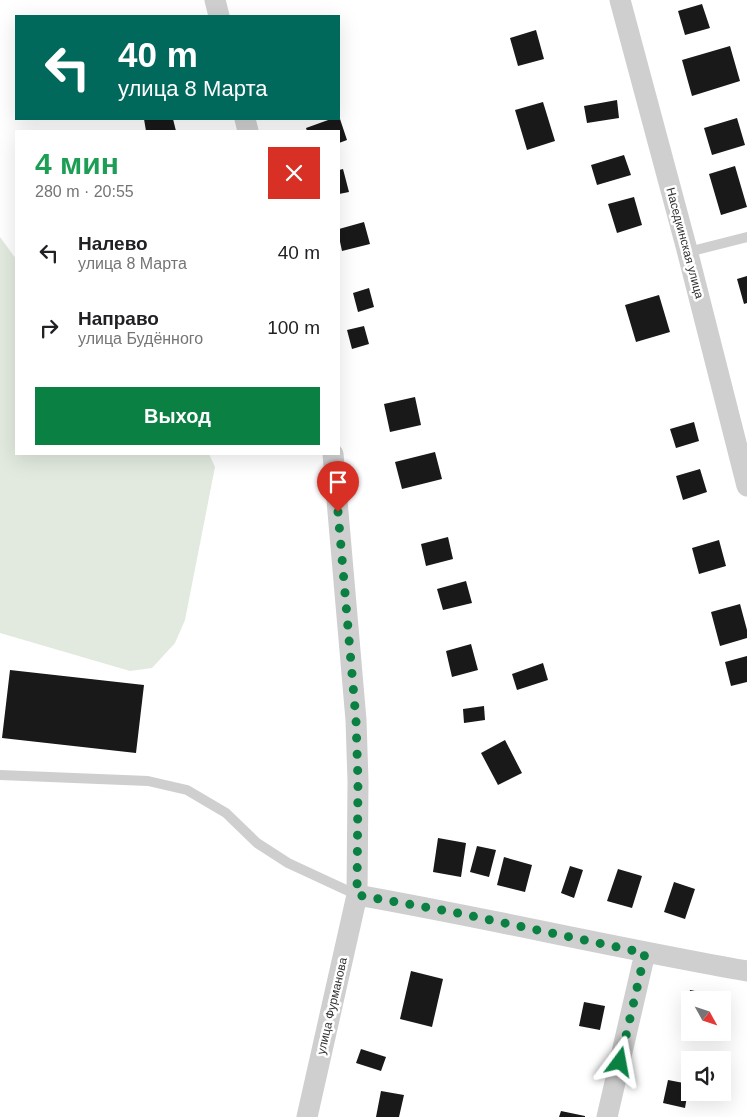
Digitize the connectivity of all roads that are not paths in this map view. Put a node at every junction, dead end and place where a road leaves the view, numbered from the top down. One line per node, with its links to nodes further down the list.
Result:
1 (215, 0): 3 (street)
2 (620, 0): 5 (street, Наседкинская улица)
3 (219, 15)
4 (747, 237): 5 (lane)
5 (688, 252): 7 (street, Наседкинская улица)
6 (333, 455): 9 (street, улица Фурманова)
7 (747, 486)
8 (0, 775): 9 (lane)
9 (357, 895): 10 (street); 12 (street, улица Фурманова)
10 (645, 953): 11 (street); 13 (street)
11 (747, 971)
12 (308, 1117)
13 (607, 1117)

